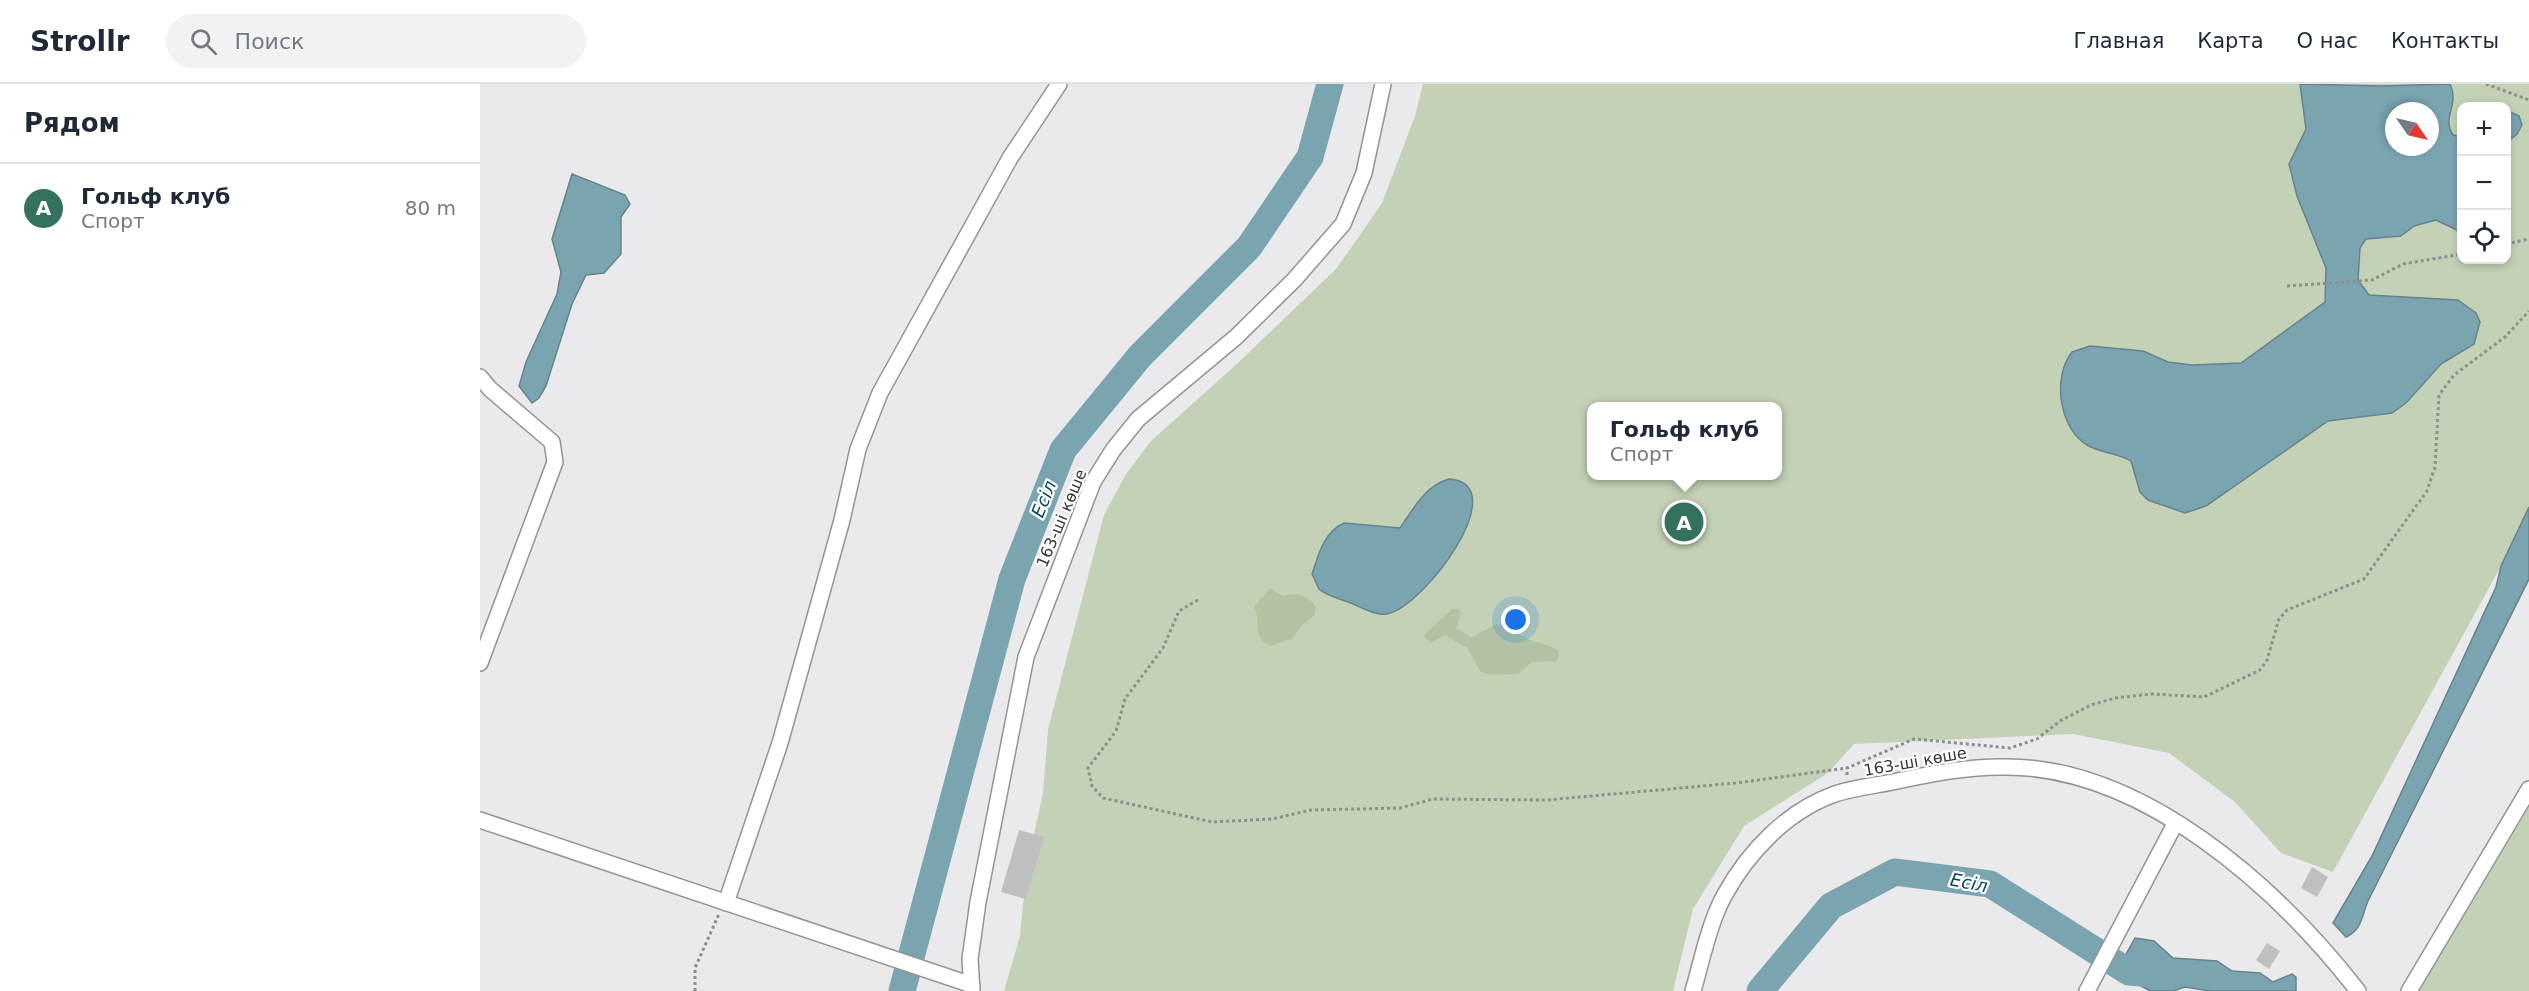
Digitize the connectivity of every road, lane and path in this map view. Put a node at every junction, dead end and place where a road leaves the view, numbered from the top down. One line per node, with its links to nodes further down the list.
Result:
1 (1059, 84): 18 (street)
2 (1383, 84): 19 (street, 163-ші көше)
3 (2486, 84): 4 (path)
4 (2529, 100)
5 (2529, 239): 6 (path)
6 (2511, 243)
7 (2457, 255): 8 (path)
8 (2287, 286)
9 (2529, 311): 13 (path)
10 (480, 377): 12 (street)
11 (1198, 600): 13 (path)
12 (480, 663)
13 (1847, 768): 15 (path)
14 (2529, 789): 24 (street)
15 (1836, 794): 17 (street, 163-ші көше); 21 (street, 163-ші көше)
16 (480, 820): 18 (street)
17 (2176, 822): 22 (street); 23 (street, 163-ші көше)
18 (726, 903): 19 (street); 20 (path)
19 (972, 988)
20 (695, 991)
21 (1693, 991)
22 (2087, 991)
23 (2358, 991)
24 (2409, 991)

